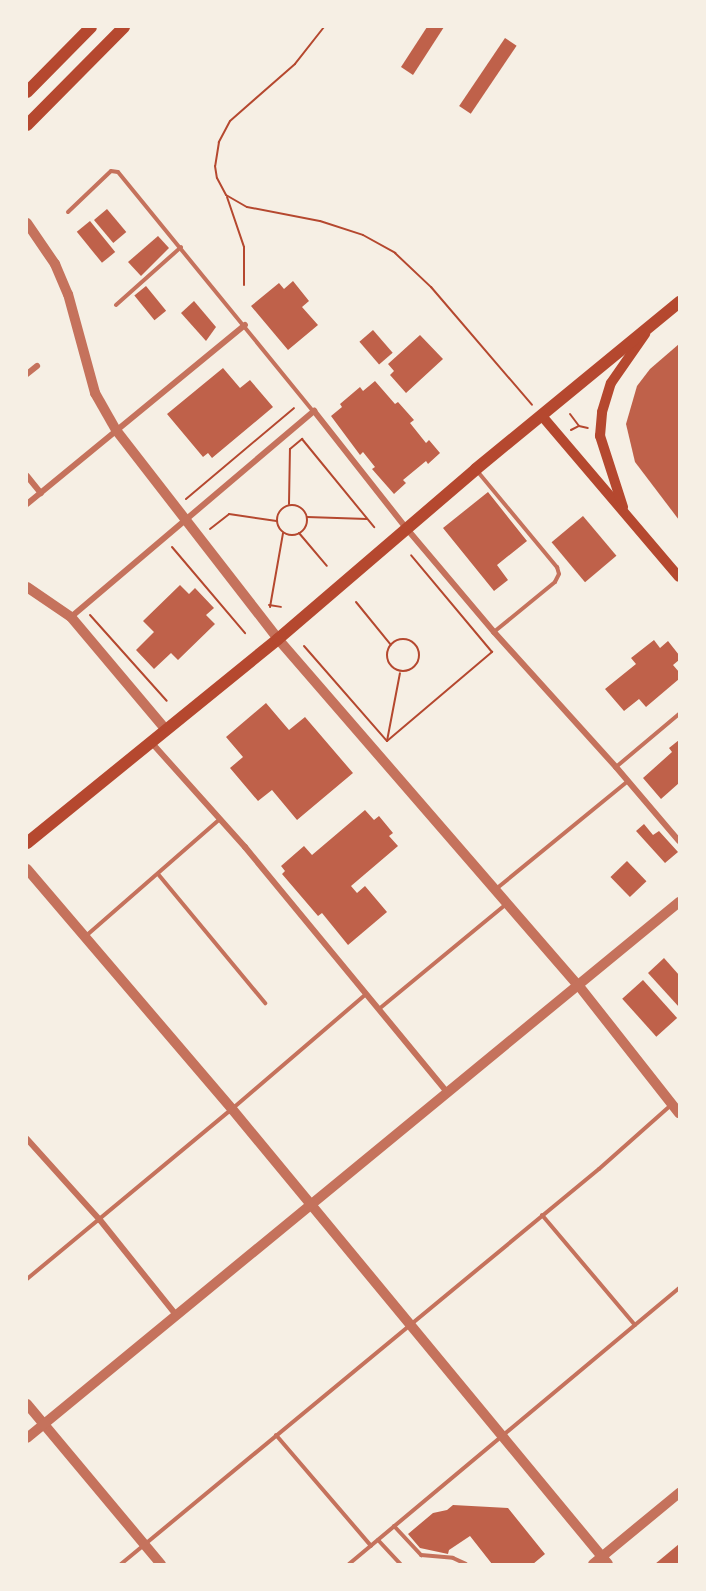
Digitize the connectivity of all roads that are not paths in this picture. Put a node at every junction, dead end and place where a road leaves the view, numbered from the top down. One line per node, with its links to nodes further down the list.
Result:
1 (91, 27): 3 (main road)
2 (123, 27): 4 (main road)
3 (27, 92)
4 (27, 125)
5 (68, 212): 9 (lane)
6 (27, 223): 8 (street)
7 (27, 234): 8 (street)
8 (43, 243): 18 (street)
9 (181, 247): 11 (lane); 13 (lane)
10 (679, 302): 12 (main road)
11 (116, 305)
12 (655, 322): 17 (main road); 23 (main road)
13 (245, 325): 16 (lane); 18 (street)
14 (37, 366): 15 (street)
15 (27, 374)
16 (314, 411): 24 (street); 25 (street)
17 (542, 416): 19 (main road); 23 (main road)
18 (116, 430): 21 (street); 24 (street)
19 (476, 469): 25 (main road); 29 (lane)
20 (27, 476): 21 (street)
21 (41, 493): 22 (street)
22 (27, 504)
23 (625, 513): 26 (main road)
24 (184, 520): 28 (street); 30 (street)
25 (407, 529): 29 (street); 30 (main road)
26 (679, 577)
27 (27, 587): 28 (street)
28 (71, 617): 32 (street)
29 (494, 632): 34 (street)
30 (278, 639): 32 (main road); 41 (street)
31 (679, 714): 34 (lane)
32 (166, 730): 33 (main road)
33 (151, 742): 36 (street); 38 (main road)
34 (616, 767): 35 (street)
35 (628, 781): 37 (street); 41 (lane)
36 (220, 819): 40 (lane); 46 (street)
37 (679, 841)
38 (27, 843)
39 (27, 869): 44 (street)
40 (158, 874): 44 (lane); 47 (lane)
41 (496, 889): 42 (street)
42 (507, 902): 45 (street); 48 (lane)
43 (679, 902): 45 (street)
44 (87, 936): 51 (street)
45 (579, 986): 49 (street); 50 (street)
46 (366, 994): 48 (street); 51 (lane)
47 (265, 1003)
48 (378, 1010): 49 (street)
49 (446, 1091): 53 (street)
50 (675, 1109): 54 (lane)
51 (232, 1110): 53 (street); 55 (lane)
52 (27, 1139): 55 (street)
53 (309, 1205): 58 (street); 59 (street)
54 (542, 1215): 59 (lane); 60 (lane)
55 (100, 1220): 56 (lane); 58 (street)
56 (27, 1279)
57 (679, 1288): 60 (lane)
58 (176, 1315): 62 (street)
59 (410, 1324): 63 (lane); 64 (street)
60 (635, 1325): 64 (lane)
61 (27, 1404): 62 (street)
62 (44, 1424): 65 (street); 69 (street)
63 (276, 1435): 69 (lane); 70 (lane)
64 (501, 1435): 67 (lane); 71 (street)
65 (27, 1438)
66 (679, 1493): 71 (street)
67 (394, 1526): 68 (lane); 76 (lane)
68 (378, 1540): 70 (lane); 75 (lane)
69 (145, 1545): 73 (lane); 74 (street)
70 (371, 1546): 72 (lane)
71 (605, 1560): 77 (street)
72 (352, 1563)
73 (121, 1564)
74 (160, 1564)
75 (400, 1564)
76 (466, 1564)
77 (592, 1564)

